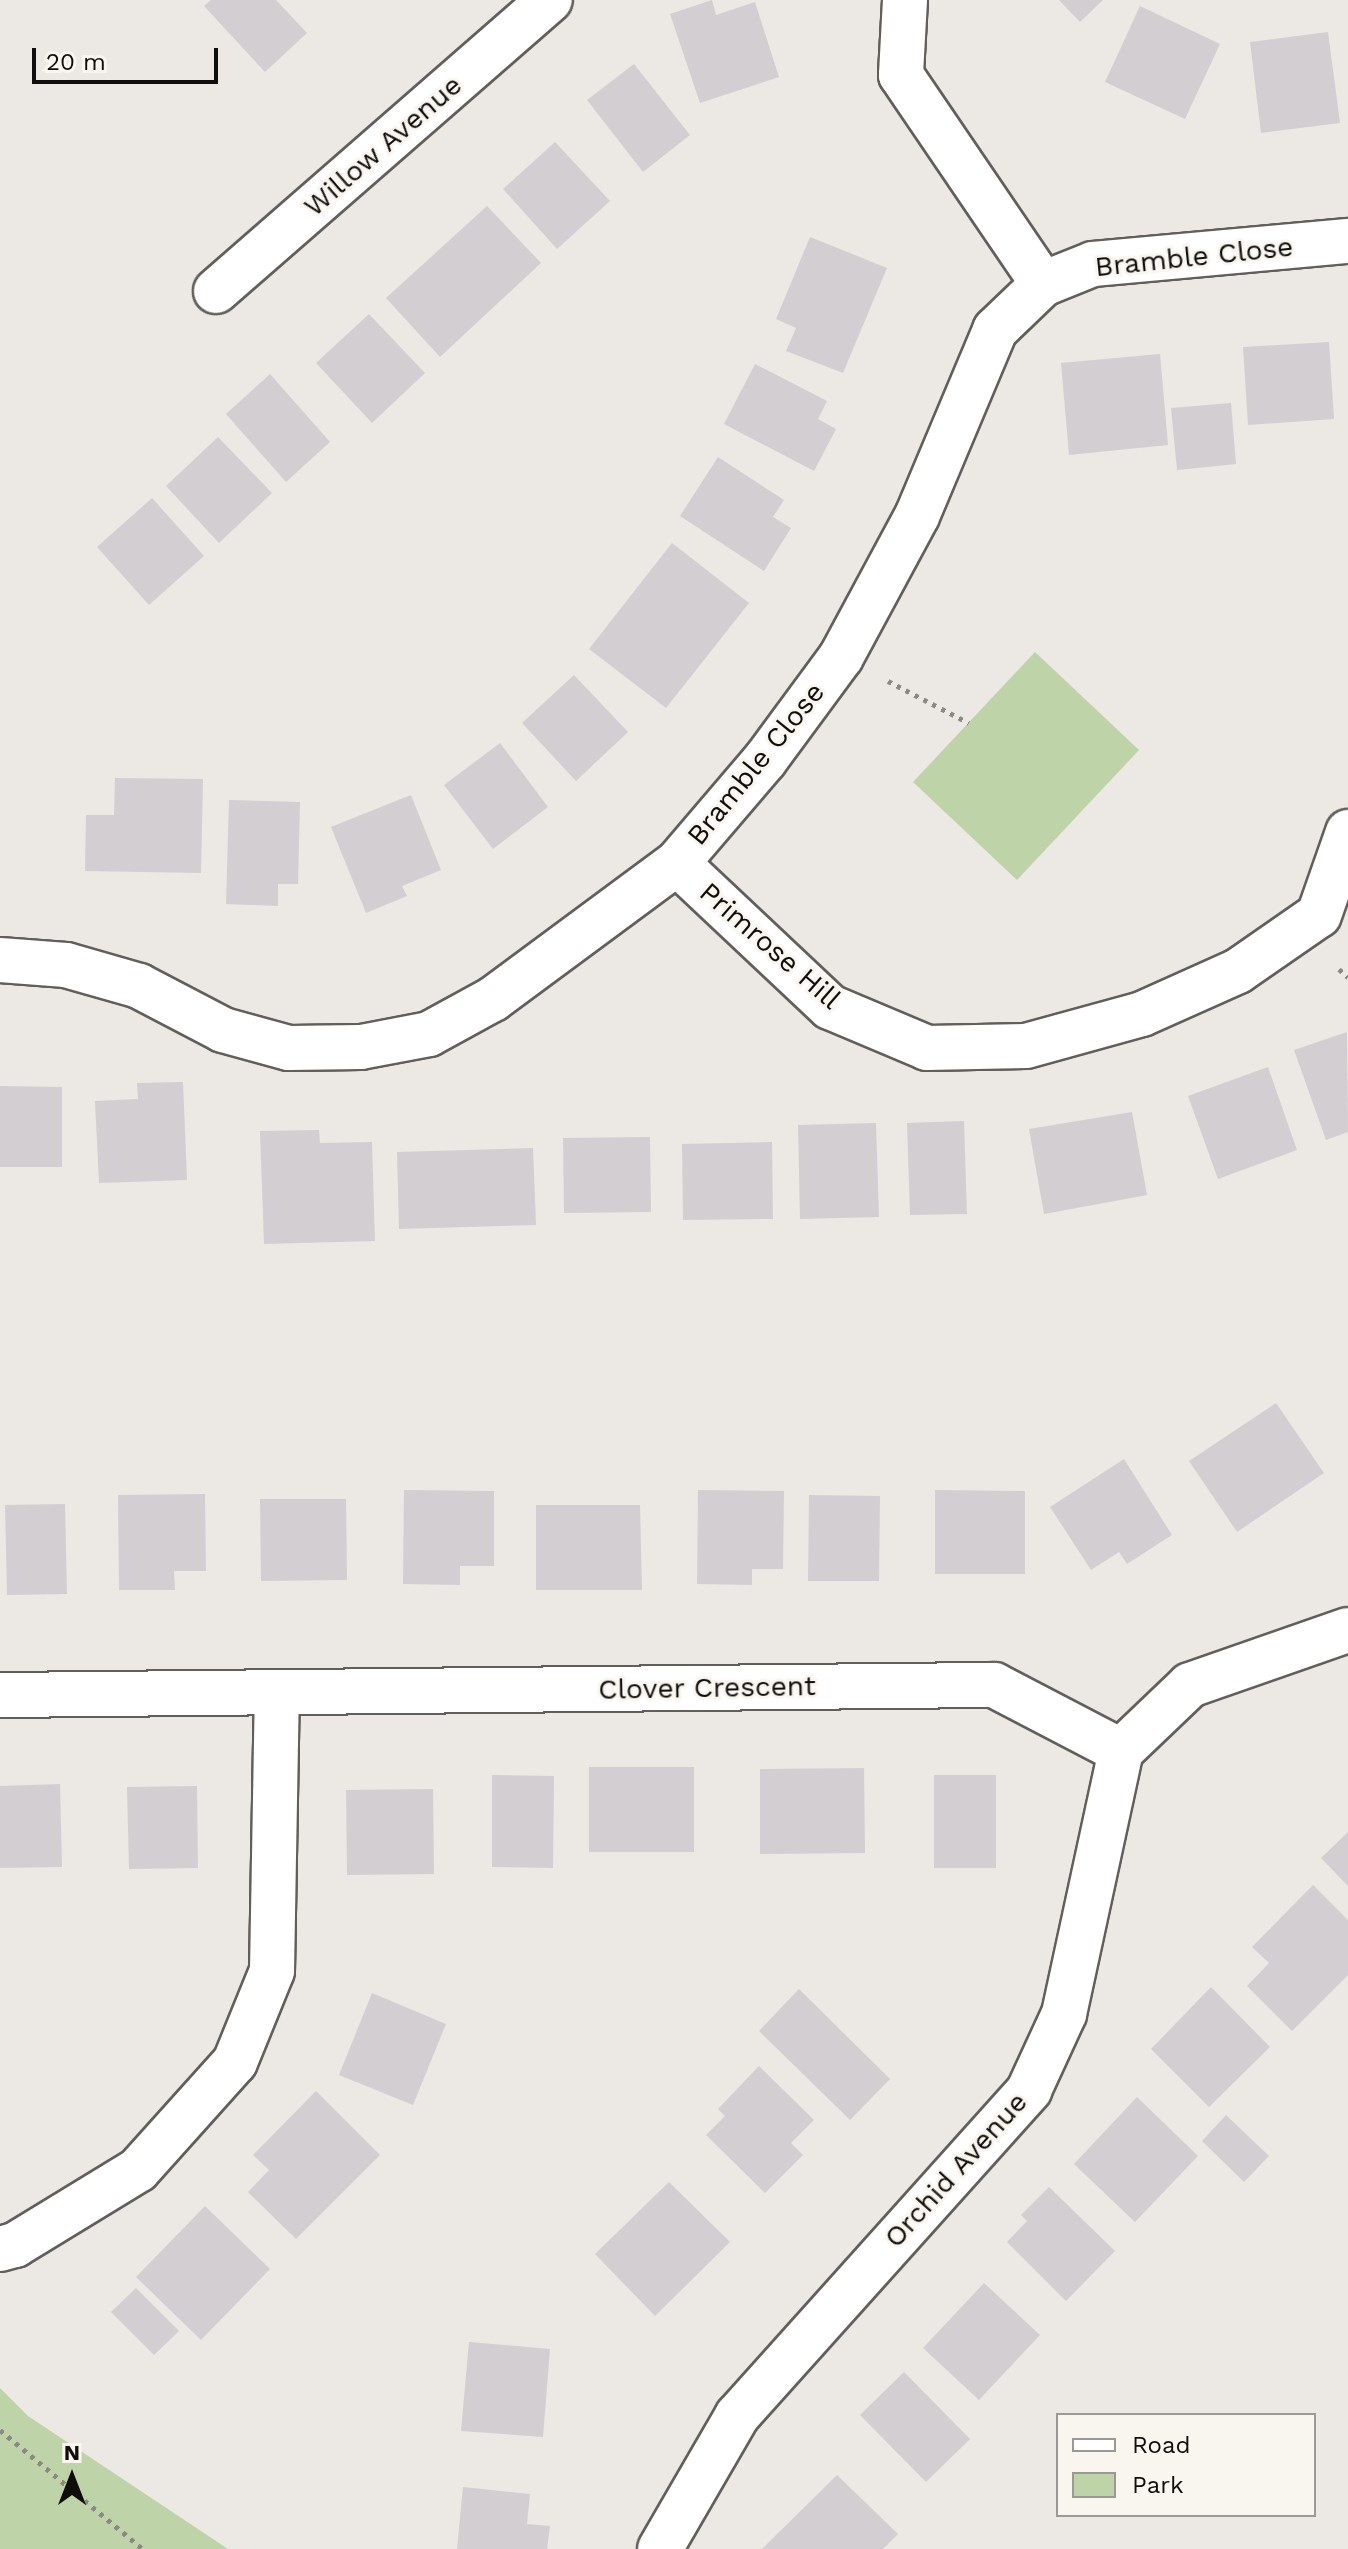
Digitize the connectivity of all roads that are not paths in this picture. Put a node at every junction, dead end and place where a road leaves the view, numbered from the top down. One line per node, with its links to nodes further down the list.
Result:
1 (550, 0): 5 (street, Willow Avenue)
2 (905, 0): 4 (street)
3 (1348, 241): 4 (street, Bramble Close)
4 (1043, 284): 7 (street, Bramble Close)
5 (216, 291)
6 (1348, 832): 7 (street, Primrose Hill)
7 (677, 863): 8 (street, Bramble Close)
8 (0, 960)
9 (1348, 1630): 12 (street)
10 (277, 1692): 11 (street, Clover Crescent); 12 (street, Clover Crescent); 13 (street)
11 (0, 1695)
12 (1121, 1751): 14 (street, Orchid Avenue)
13 (0, 2249)
14 (660, 2549)

